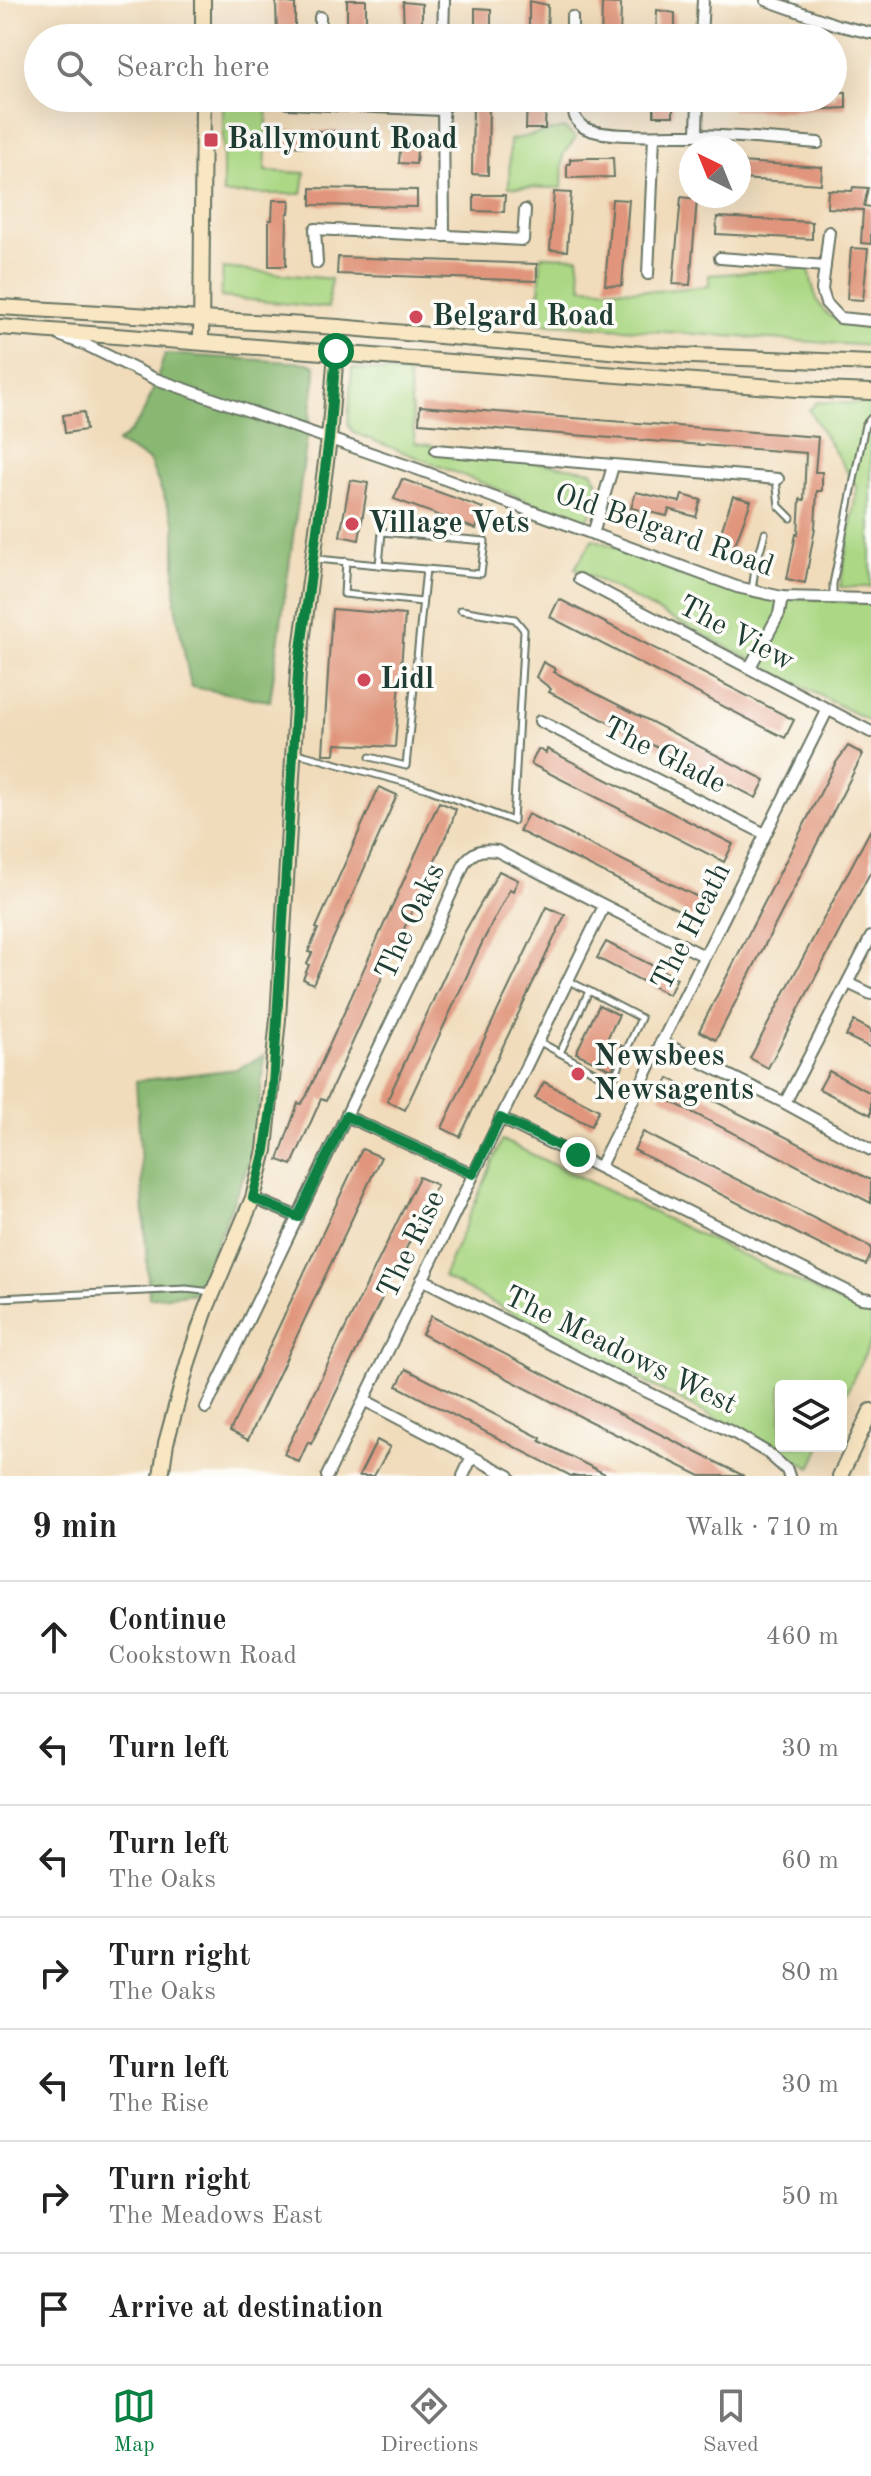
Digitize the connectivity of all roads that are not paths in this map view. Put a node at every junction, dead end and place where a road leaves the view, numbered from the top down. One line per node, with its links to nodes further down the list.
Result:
1 (203, 0): 7 (main road)
2 (444, 0): 9 (street)
3 (703, 0): 11 (street)
4 (766, 0): 12 (street)
5 (320, 17): 8 (street)
6 (572, 17): 10 (street)
7 (203, 24)
8 (320, 24)
9 (443, 24)
10 (572, 24)
11 (702, 24)
12 (834, 24)
13 (847, 27): 14 (street)
14 (871, 33)
15 (203, 112): 30 (main road)
16 (442, 112): 24 (street)
17 (573, 112): 20 (street)
18 (698, 112): 19 (street)
19 (697, 134): 20 (street); 21 (street)
20 (654, 136): 28 (street)
21 (818, 143)
22 (525, 210): 24 (street)
23 (829, 232): 27 (street)
24 (444, 236): 26 (street)
25 (720, 258): 27 (street)
26 (317, 263)
27 (825, 266): 31 (street)
28 (648, 274)
29 (0, 307): 30 (main road)
30 (201, 318): 33 (main road); 35 (main road)
31 (871, 321)
32 (0, 327): 34 (main road)
33 (338, 327): 36 (main road); 37 (main road)
34 (42, 329): 35 (main road); 40 (street, Old Belgard Road)
35 (201, 342): 36 (main road)
36 (336, 351): 38 (main road); 40 (main road)
37 (871, 363)
38 (871, 392)
39 (871, 418): 54 (lane)
40 (329, 439): 46 (street, Old Belgard Road); 47 (main road)
41 (436, 450): 42 (street)
42 (613, 466): 43 (street); 46 (street)
43 (777, 478): 44 (lane)
44 (791, 518)
45 (765, 533): 52 (lane)
46 (593, 534): 52 (street, Old Belgard Road)
47 (312, 559): 48 (lane); 62 (main road)
48 (346, 561): 49 (lane); 56 (lane)
49 (379, 565): 50 (lane); 50 (lane)
50 (426, 569): 56 (lane)
51 (579, 579): 58 (street, The View)
52 (752, 590): 53 (street, Old Belgard Road)
53 (782, 597): 54 (street, Old Belgard Road); 58 (street)
54 (833, 598): 55 (street, Old Belgard Road)
55 (871, 599)
56 (422, 602): 63 (lane)
57 (461, 610): 62 (lane)
58 (750, 667): 59 (street, The View)
59 (827, 711): 61 (street, The View); 64 (street, The Heath)
60 (540, 721): 64 (street, The Glade)
61 (871, 732)
62 (294, 752): 81 (main road)
63 (370, 757)
64 (765, 834): 67 (street, The Heath)
65 (604, 906): 67 (street, The Oaks); 68 (street, The Rise); 76 (street, The Oaks)
66 (871, 937): 69 (street)
67 (704, 956): 73 (street, The Heath)
68 (566, 979): 70 (lane); 72 (street, The Rise)
69 (848, 983): 71 (street); 75 (street)
70 (589, 991): 74 (lane); 74 (lane)
71 (871, 994)
72 (537, 1040): 74 (lane); 77 (street, The Rise)
73 (661, 1042): 75 (street); 79 (street, The Heath)
74 (560, 1053)
75 (785, 1103): 78 (street)
76 (346, 1116): 80 (street); 82 (street, The Oaks)
77 (500, 1118): 79 (street); 80 (street, The Rise)
78 (871, 1150)
79 (600, 1166): 86 (street)
80 (473, 1174): 83 (street, The Rise)
81 (253, 1198): 82 (street); 84 (main road)
82 (298, 1217): 88 (street, The Oaks)
83 (422, 1279): 87 (street, The Rise); 95 (street, The Meadows West)
84 (213, 1292): 85 (lane); 91 (main road)
85 (0, 1298)
86 (871, 1299)
87 (364, 1400): 90 (street); 92 (street, The Rise)
88 (206, 1408)
89 (871, 1411): 96 (main road)
90 (472, 1457): 93 (street); 94 (street)
91 (161, 1476)
92 (327, 1476)
93 (463, 1476)
94 (509, 1476)
95 (789, 1476)
96 (840, 1476)

